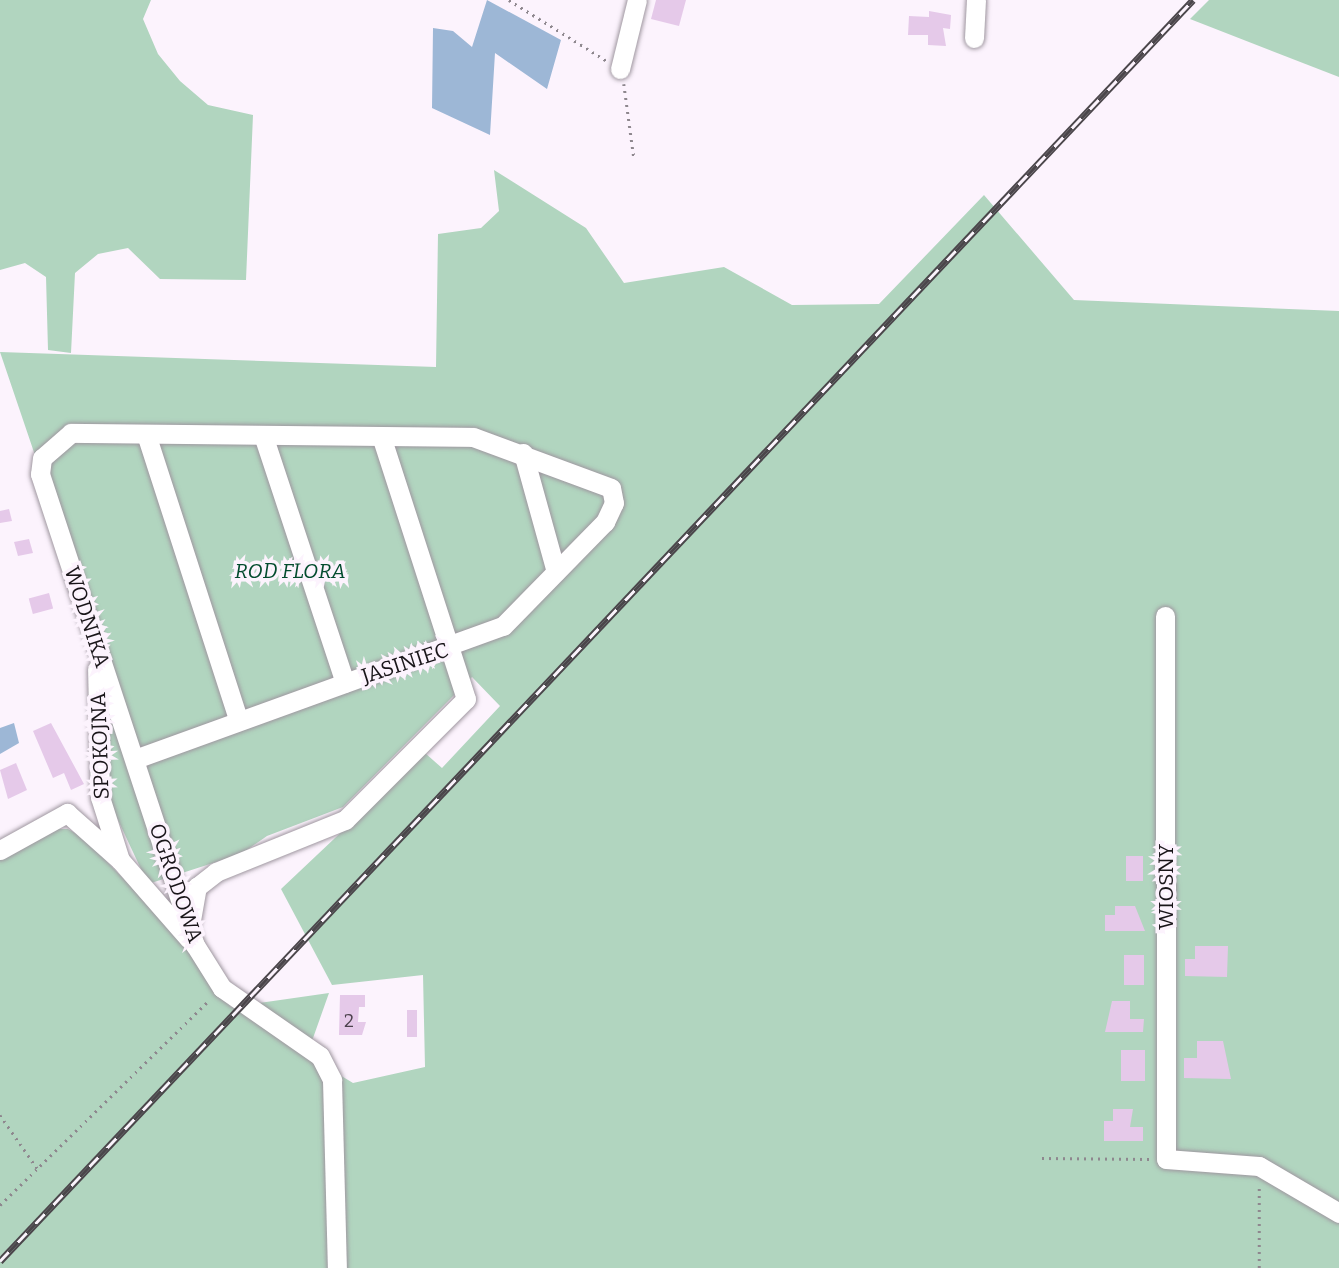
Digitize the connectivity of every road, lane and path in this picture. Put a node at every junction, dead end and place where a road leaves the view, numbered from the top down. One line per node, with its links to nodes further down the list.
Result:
1 (509, 0): 5 (path)
2 (637, 0): 5 (street)
3 (976, 0): 4 (street)
4 (974, 38)
5 (620, 69): 6 (path)
6 (634, 159)
7 (146, 434): 8 (street); 13 (street, WODNIKA); 16 (street)
8 (263, 435): 9 (street); 15 (street)
9 (382, 436): 10 (street); 14 (street)
10 (523, 453): 11 (street); 11 (street, JASINIEC)
11 (556, 572): 14 (street, JASINIEC)
12 (1165, 616): 24 (street, WIOSNY)
13 (97, 649): 17 (street, WODNIKA); 19 (street, SPOKOJNA)
14 (450, 649): 15 (street, JASINIEC); 20 (street)
15 (345, 683): 16 (street, JASINIEC)
16 (238, 718): 17 (street, JASINIEC)
17 (135, 759): 20 (street, OGRODOWA)
18 (0, 850): 19 (street, SPOKOJNA)
19 (120, 860): 20 (street)
20 (195, 945): 21 (street, OGRODOWA)
21 (222, 988): 26 (path); 29 (street, OGRODOWA)
22 (0, 1115): 26 (path)
23 (1042, 1158): 24 (path)
24 (1166, 1159): 25 (street)
25 (1259, 1166): 28 (street); 30 (path)
26 (37, 1168): 27 (path)
27 (0, 1205)
28 (1339, 1213)
29 (337, 1268)
30 (1259, 1268)

